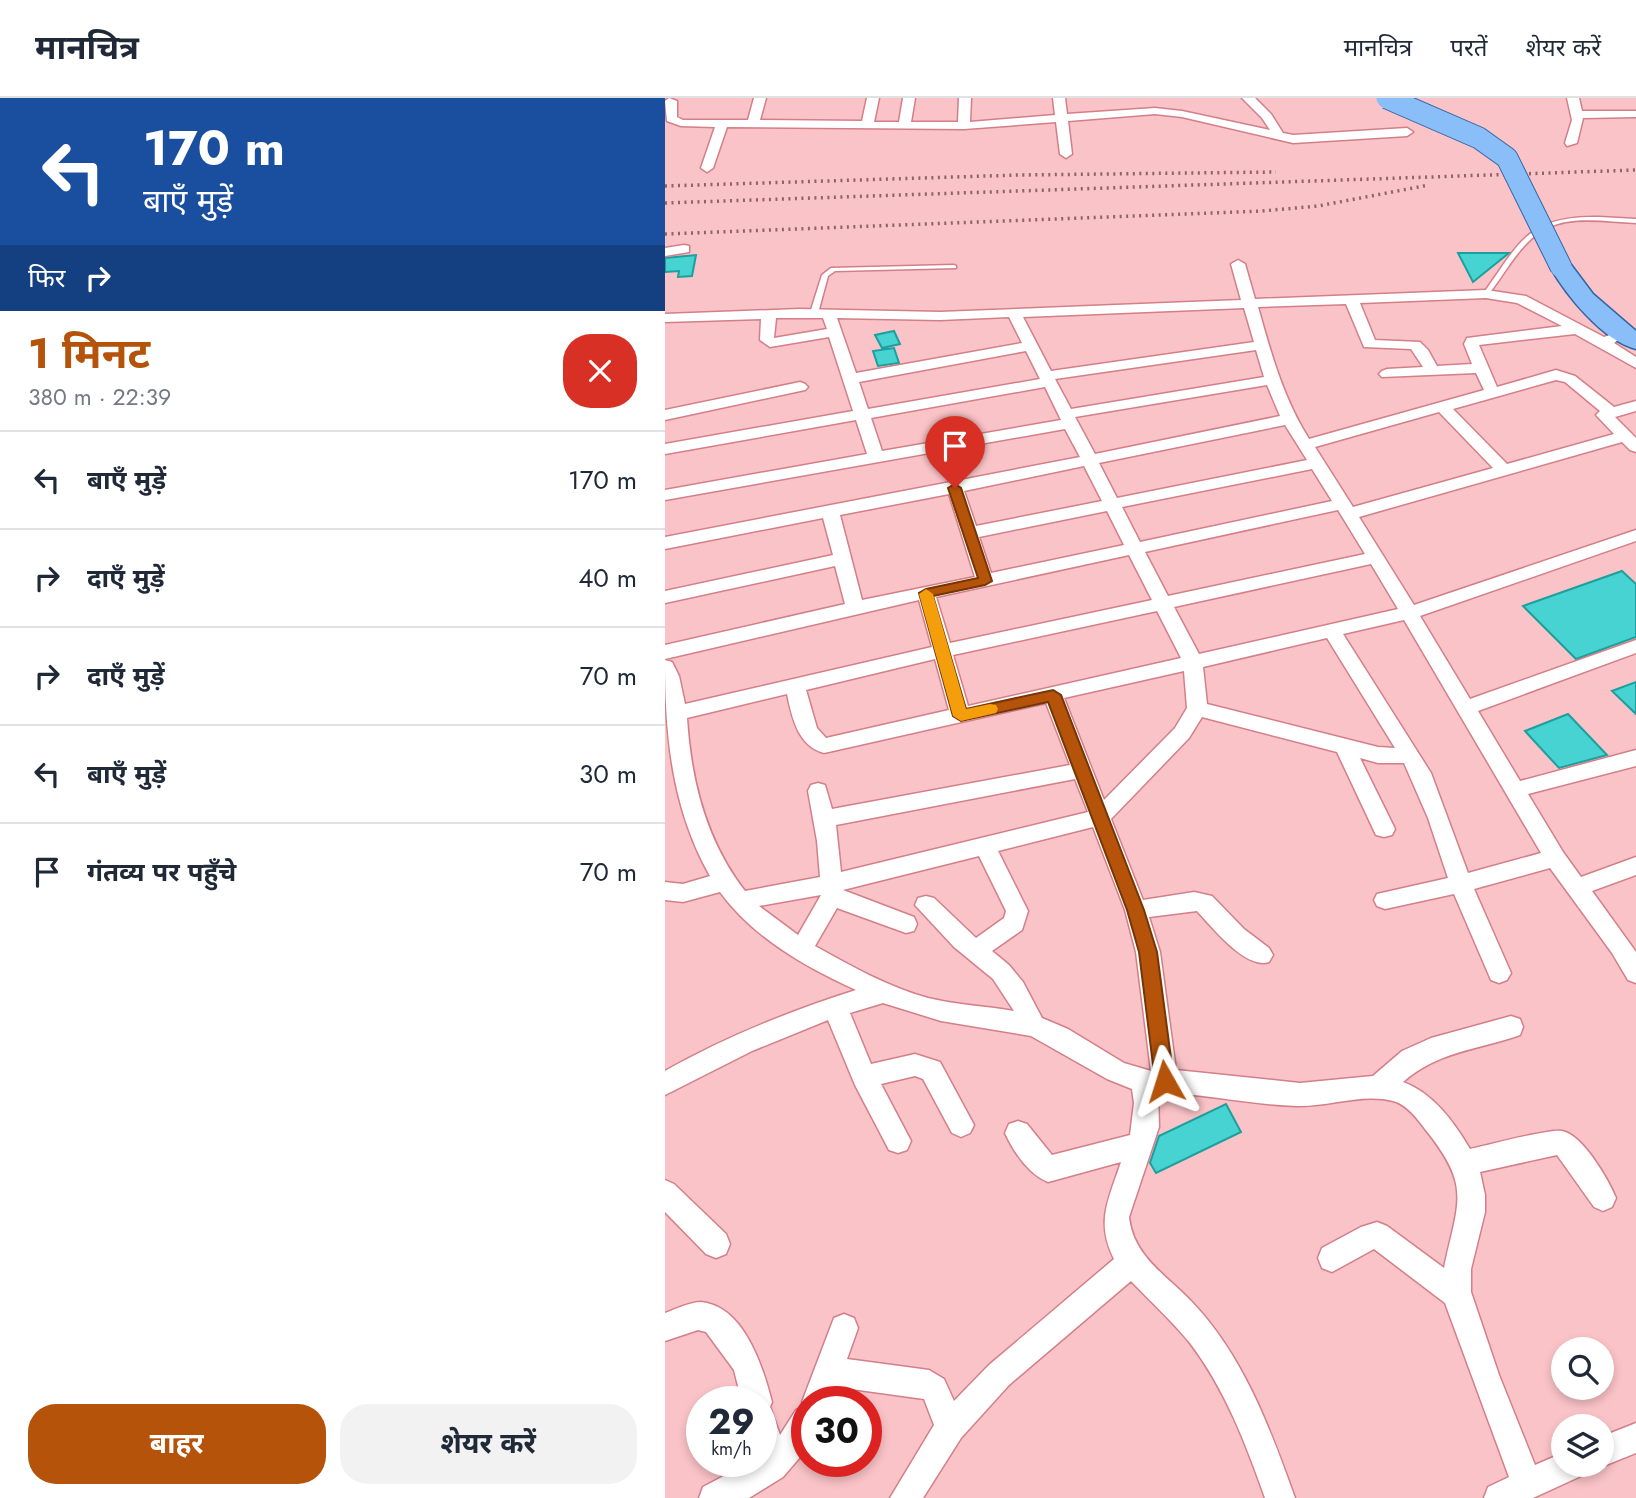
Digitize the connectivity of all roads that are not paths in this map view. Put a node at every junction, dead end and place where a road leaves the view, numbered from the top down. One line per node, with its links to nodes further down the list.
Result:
1 (761, 98): 15 (street)
2 (873, 98): 16 (street)
3 (909, 98): 17 (street)
4 (965, 98): 18 (street)
5 (1059, 98): 13 (street)
6 (1248, 98): 20 (street)
7 (1387, 98): 28 (main road, bridge)
8 (1404, 98): 28 (main road)
9 (1573, 98): 12 (street)
10 (672, 101): 14 (street)
11 (1636, 114): 12 (street)
12 (1578, 115): 21 (street)
13 (1063, 118): 18 (street); 20 (street); 22 (street)
14 (722, 124): 15 (street); 23 (street)
15 (753, 124): 16 (street)
16 (867, 126): 17 (street)
17 (904, 126): 18 (street)
18 (964, 126)
19 (1407, 132): 20 (street)
20 (1279, 136)
21 (1571, 143)
22 (1066, 154)
23 (707, 168)
24 (1636, 221): 30 (lane)
25 (684, 249): 26 (street)
26 (665, 252)
27 (1238, 264): 32 (street)
28 (1569, 266): 39 (main road)
29 (954, 267): 33 (lane)
30 (1486, 294): 31 (street); 37 (street)
31 (1351, 299): 32 (street); 44 (street)
32 (1250, 304): 34 (street); 41 (street)
33 (821, 313): 34 (street); 35 (street); 38 (street)
34 (1014, 313): 40 (street)
35 (769, 314): 36 (street); 38 (street)
36 (665, 318)
37 (1578, 328): 39 (street); 43 (street)
38 (835, 332): 46 (street)
39 (1625, 336): 42 (street)
40 (1030, 345): 46 (street); 47 (street)
41 (1263, 345): 47 (street); 48 (street)
42 (1636, 364)
43 (1481, 368): 44 (street); 50 (street)
44 (1431, 371): 45 (street)
45 (1387, 374)
46 (850, 379): 55 (street)
47 (1047, 379): 55 (street); 56 (street)
48 (1272, 380): 56 (street); 57 (street)
49 (800, 387): 54 (street)
50 (1492, 392): 51 (street); 53 (street)
51 (1442, 406): 59 (street); 64 (street)
52 (1636, 406): 53 (street)
53 (1611, 413): 58 (street)
54 (665, 415)
55 (861, 415): 60 (street); 61 (street)
56 (1068, 418): 61 (street); 62 (street)
57 (1289, 419): 59 (street); 62 (street)
58 (1630, 442): 64 (street)
59 (1305, 445): 63 (street)
60 (665, 449)
61 (876, 457): 66 (street)
62 (1088, 460): 65 (street); 67 (street)
63 (1317, 463): 67 (street); 68 (street)
64 (1504, 470): 68 (street)
65 (955, 488): 69 (street); 70 (street)
66 (665, 495)
67 (1112, 504): 70 (street); 73 (street)
68 (1346, 509): 73 (street); 74 (street)
69 (830, 512): 72 (street); 75 (street)
70 (969, 533): 76 (street)
71 (1636, 535): 81 (street)
72 (665, 543)
73 (1134, 549): 76 (street); 79 (street)
74 (1376, 557): 79 (street); 81 (street)
75 (842, 559): 78 (street); 80 (street)
76 (985, 581): 77 (street)
77 (926, 593): 80 (street); 84 (street)
78 (665, 597)
79 (1162, 603): 84 (street); 86 (street)
80 (855, 608): 85 (street)
81 (1409, 613): 82 (street); 90 (street)
82 (1331, 630): 86 (street); 95 (street)
83 (1636, 646): 90 (street)
84 (943, 651): 88 (street); 93 (street)
85 (665, 652)
86 (1192, 660): 89 (street); 91 (street)
87 (665, 667): 92 (street)
88 (796, 685): 92 (street); 93 (street)
89 (1053, 695): 93 (street); 98 (street)
90 (1466, 708): 99 (street)
91 (1197, 709): 94 (street); 101 (street)
92 (675, 714): 97 (street)
93 (961, 716)
94 (1344, 746): 95 (street); 103 (street)
95 (1411, 756): 108 (street)
96 (1636, 758): 99 (street)
97 (673, 763): 107 (street)
98 (1082, 769): 101 (street); 102 (street)
99 (1515, 790): 105 (street)
100 (818, 791): 102 (street)
101 (1101, 817): 104 (street); 115 (street)
102 (824, 819): 110 (street)
103 (1384, 829)
104 (985, 846): 110 (street); 119 (street)
105 (1555, 858): 108 (street); 109 (street)
106 (1634, 869): 109 (street)
107 (726, 881): 111 (street); 113 (street)
108 (1461, 884): 112 (street); 121 (street)
109 (1576, 888): 117 (street)
110 (831, 891): 113 (street); 116 (street); 118 (street)
111 (671, 895)
112 (1385, 900)
113 (739, 901): 118 (street)
114 (926, 905): 119 (street)
115 (1136, 910): 120 (street); 128 (street)
116 (906, 924)
117 (1628, 943): 122 (street)
118 (802, 947): 123 (street)
119 (975, 951): 125 (street)
120 (1261, 955)
121 (1499, 973)
122 (1636, 973)
123 (881, 993): 124 (street); 125 (street)
124 (835, 1007): 127 (street); 129 (street)
125 (1033, 1025): 128 (street)
126 (1511, 1027): 130 (street)
127 (864, 1077): 131 (street); 133 (street)
128 (1154, 1081): 130 (street); 134 (street)
129 (665, 1084)
130 (1379, 1087): 135 (street)
131 (961, 1125)
132 (1018, 1133): 134 (street)
133 (898, 1141)
134 (1140, 1145): 140 (street)
135 (1463, 1163): 137 (street); 141 (street)
136 (665, 1193): 138 (street)
137 (1603, 1198)
138 (716, 1244)
139 (1332, 1258): 141 (street)
140 (1132, 1262): 147 (street); 157 (street)
141 (1458, 1295): 154 (street)
142 (665, 1327): 145 (street)
143 (844, 1328): 144 (street)
144 (830, 1371): 146 (street); 147 (street)
145 (753, 1386)
146 (824, 1386)
147 (950, 1427): 156 (street)
148 (1636, 1438): 150 (street)
149 (791, 1444): 151 (street)
150 (1614, 1447)
151 (777, 1462)
152 (1551, 1473): 154 (street)
153 (756, 1477): 155 (street)
154 (1527, 1483): 158 (street)
155 (714, 1498)
156 (905, 1498)
157 (1280, 1498)
158 (1499, 1498)

